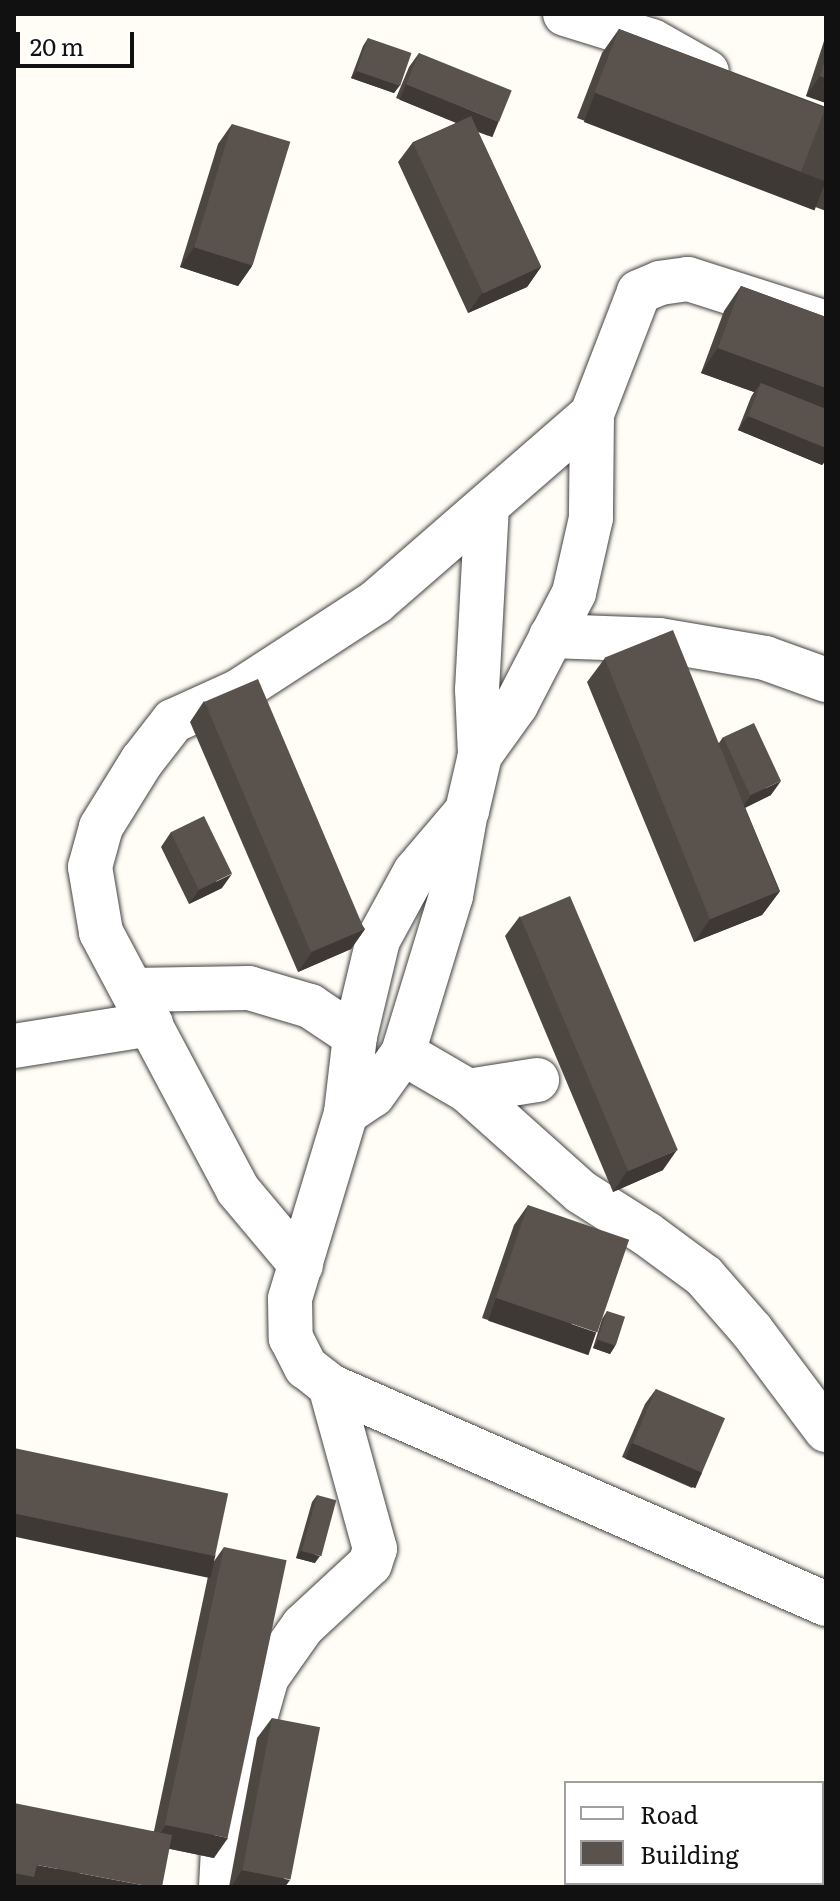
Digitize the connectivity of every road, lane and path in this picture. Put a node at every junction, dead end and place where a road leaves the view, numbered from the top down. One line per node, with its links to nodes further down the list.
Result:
1 (565, 14): 2 (street)
2 (746, 95)
3 (826, 323): 4 (street)
4 (592, 414): 5 (street); 6 (street)
5 (487, 506): 8 (street); 10 (street)
6 (551, 636): 7 (street); 8 (street)
7 (826, 680)
8 (480, 755): 9 (street)
9 (467, 811): 11 (street); 13 (street)
10 (142, 1007): 11 (street); 12 (street); 17 (street)
11 (355, 1036): 16 (street)
12 (14, 1046)
13 (403, 1053): 15 (street); 16 (street)
14 (537, 1080): 15 (street)
15 (468, 1091): 19 (street)
16 (346, 1113): 17 (street)
17 (301, 1265): 18 (street)
18 (330, 1386): 20 (street); 21 (street)
19 (826, 1430)
20 (826, 1604)
21 (221, 1887)

